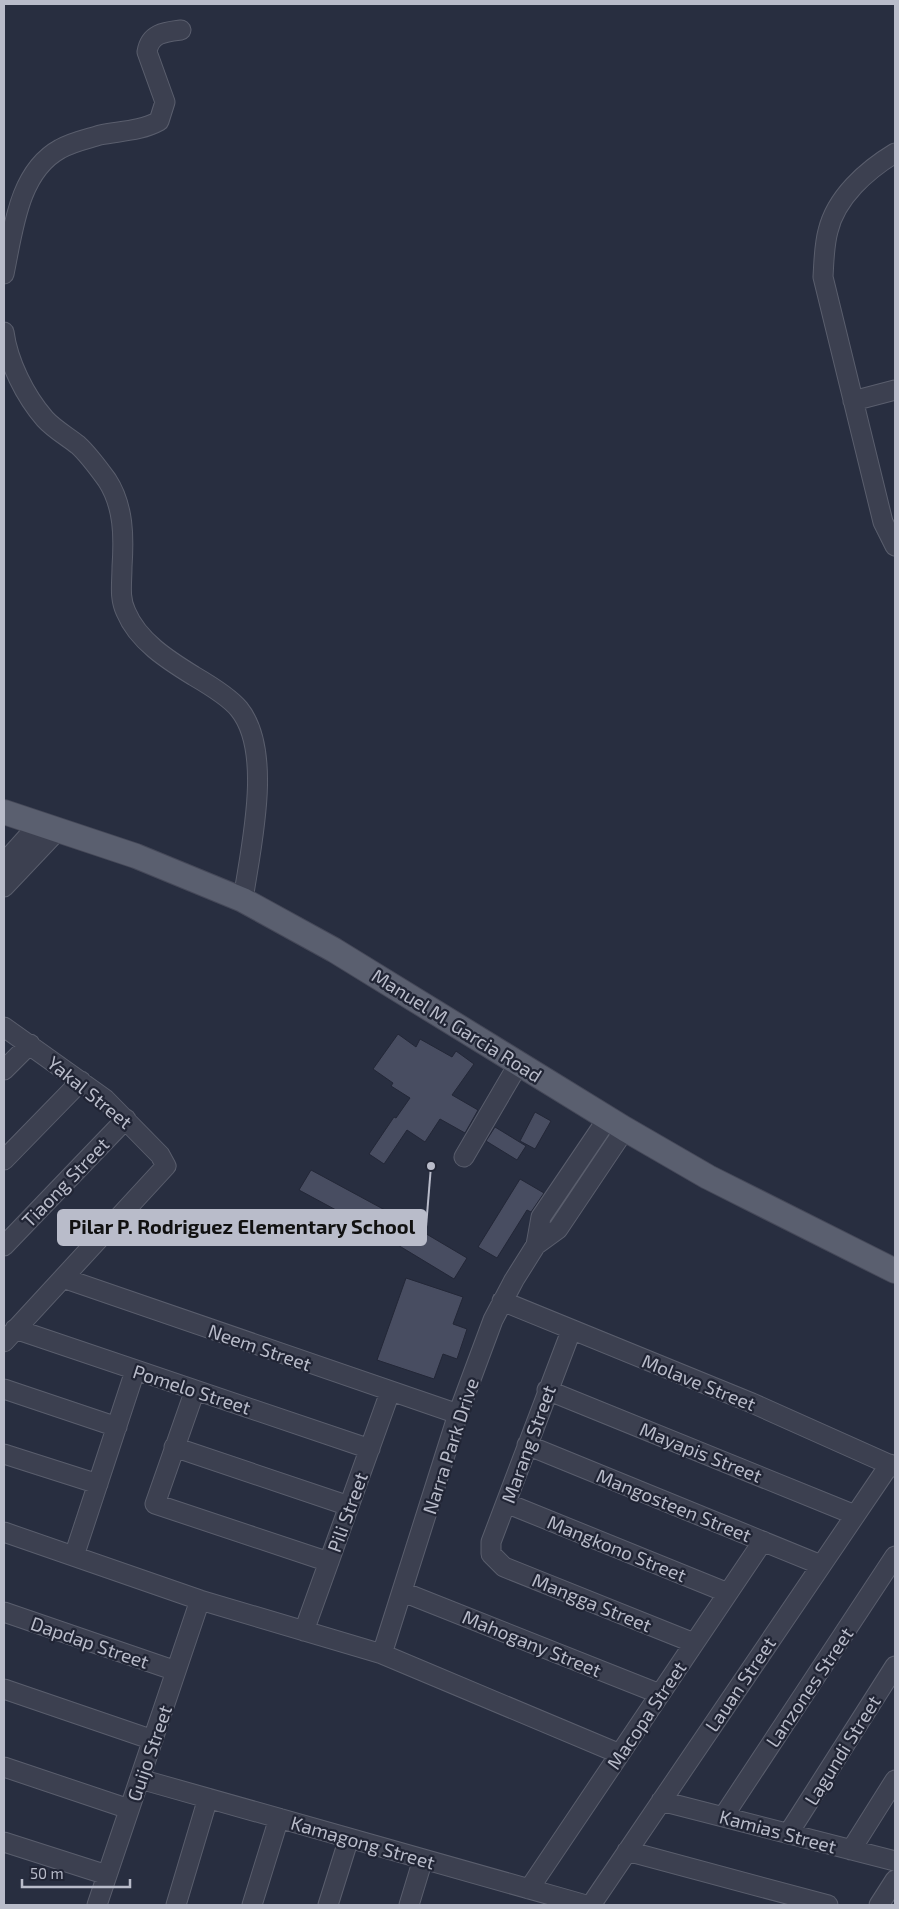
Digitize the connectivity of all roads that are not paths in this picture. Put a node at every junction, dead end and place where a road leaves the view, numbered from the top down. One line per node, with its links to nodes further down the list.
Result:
1 (181, 30): 3 (street)
2 (895, 153): 6 (street)
3 (4, 274)
4 (4, 332): 12 (street)
5 (895, 390): 6 (street)
6 (853, 401): 7 (street)
7 (895, 546)
8 (4, 812): 9 (main road, Manuel M. Garcia Road)
9 (49, 827): 10 (street); 11 (street); 12 (main road, Manuel M. Garcia Road)
10 (4, 863)
11 (4, 887)
12 (243, 900): 15 (main road, Manuel M. Garcia Road)
13 (4, 1027): 14 (street, Yakal Street)
14 (30, 1044): 16 (street); 17 (street, Yakal Street)
15 (519, 1063): 19 (main road, Manuel M. Garcia Road); 20 (street)
16 (4, 1070)
17 (81, 1081): 18 (street, Yakal Street); 21 (street)
18 (126, 1119): 22 (street, Tiaong Street); 24 (street, Yakal Street)
19 (616, 1123): 23 (main road, Manuel M. Garcia Road); 25 (street, Narra Park Drive)
20 (464, 1157)
21 (4, 1160)
22 (4, 1246)
23 (895, 1271)
24 (63, 1278): 27 (street); 32 (street, Neem Street)
25 (502, 1301): 26 (street, Molave Street); 33 (street, Narra Park Drive)
26 (570, 1331): 31 (street, Marang Street); 39 (street, Molave Street)
27 (10, 1336): 28 (street, Pomelo Street)
28 (135, 1371): 30 (street, Pomelo Street); 34 (street)
29 (4, 1389): 34 (street)
30 (195, 1390): 36 (street); 37 (street, Pomelo Street)
31 (547, 1390): 35 (street, Marang Street); 43 (street, Mayapis Street)
32 (390, 1392): 33 (street, Neem Street); 37 (street, Pili Street)
33 (458, 1414): 51 (street, Narra Park Drive)
34 (117, 1427): 40 (street)
35 (527, 1445): 41 (street, Marang Street); 45 (street, Mangosteen Street)
36 (174, 1447): 42 (street); 49 (street)
37 (370, 1448): 42 (street, Pili Street)
38 (4, 1454): 40 (street)
39 (892, 1465): 43 (street, Lauan Street)
40 (98, 1484): 46 (street)
41 (506, 1503): 48 (street, Marang Street); 52 (street, Mangkono Street)
42 (349, 1506): 49 (street, Pili Street)
43 (855, 1514): 50 (street, Lauan Street)
44 (4, 1532): 46 (street)
45 (763, 1541): 50 (street, Mangosteen Street); 52 (street, Macopa Street)
46 (74, 1556): 53 (street)
47 (895, 1556): 70 (street, Lanzones Street)
48 (492, 1558): 56 (street, Mangga Street)
49 (329, 1562): 55 (street, Pili Street)
50 (821, 1565): 68 (street, Lauan Street)
51 (403, 1592): 57 (street, Narra Park Drive); 61 (street, Mahogany Street)
52 (728, 1593): 56 (street, Macopa Street)
53 (200, 1600): 55 (street); 59 (street, Guijo Street)
54 (4, 1612): 59 (street, Dapdap Street)
55 (304, 1631): 57 (street)
56 (694, 1644): 61 (street, Macopa Street)
57 (382, 1654): 63 (street)
58 (895, 1666): 72 (street, Lagundi Street)
59 (176, 1671): 62 (street, Guijo Street)
60 (4, 1690): 62 (street)
61 (660, 1694): 63 (street, Macopa Street)
62 (153, 1740): 65 (street, Guijo Street)
63 (620, 1754): 81 (street, Macopa Street)
64 (4, 1767): 69 (street)
65 (140, 1779): 67 (street, Kamagong Street); 69 (street, Guijo Street)
66 (895, 1780): 75 (street)
67 (208, 1798): 71 (street, Kamagong Street); 83 (street)
68 (662, 1801): 70 (street, Kamias Street); 76 (street, Lauan Street)
69 (129, 1810): 79 (street, Guijo Street)
70 (723, 1817): 72 (street, Kamias Street)
71 (279, 1818): 73 (street, Kamagong Street); 84 (street)
72 (788, 1834): 75 (street, Kamias Street)
73 (348, 1838): 77 (street, Kamagong Street); 85 (street)
74 (4, 1842): 79 (street)
75 (851, 1850): 78 (street, Kamias Street)
76 (627, 1851): 88 (street, Lauan Street); 89 (street)
77 (423, 1859): 81 (street, Kamagong Street); 86 (street)
78 (895, 1861)
79 (107, 1875): 82 (street, Guijo Street)
80 (895, 1880): 90 (street)
81 (529, 1889): 87 (street, Kamagong Street)
82 (97, 1905)
83 (176, 1905)
84 (252, 1905)
85 (328, 1905)
86 (409, 1905)
87 (586, 1905)
88 (590, 1905)
89 (828, 1905)
90 (878, 1905)

